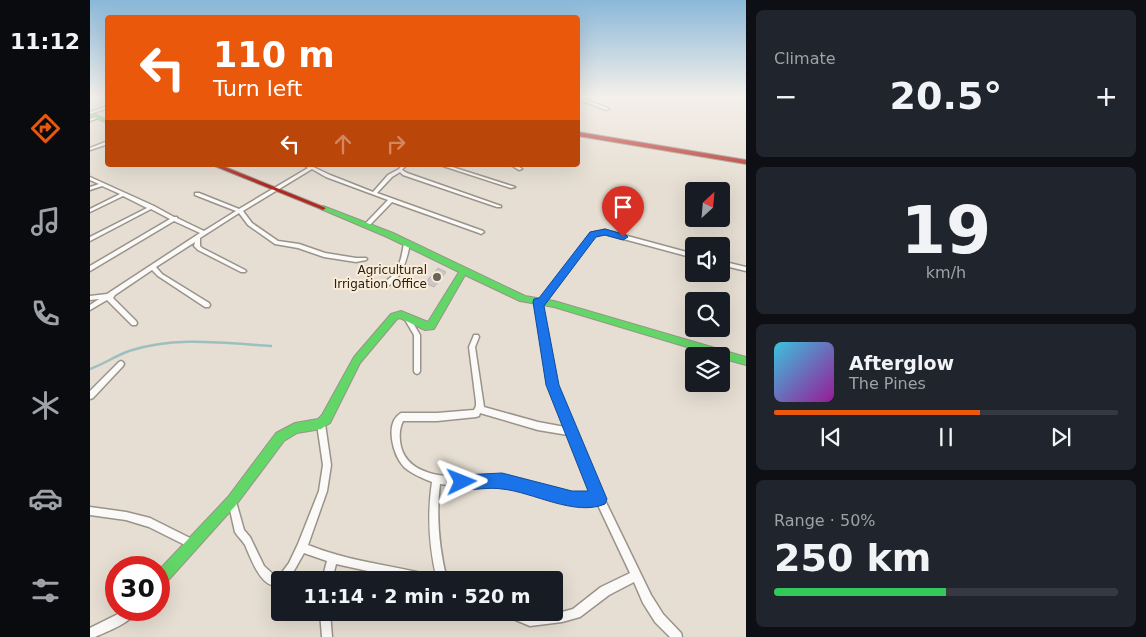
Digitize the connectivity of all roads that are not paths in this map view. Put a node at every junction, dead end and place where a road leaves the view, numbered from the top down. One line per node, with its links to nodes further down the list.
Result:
1 (580, 134): 4 (main road)
2 (105, 143): 3 (street)
3 (90, 149)
4 (746, 162)
5 (220, 167): 17 (main road)
6 (307, 167): 17 (street)
7 (310, 167): 18 (street)
8 (402, 167): 12 (street)
9 (448, 167): 15 (street)
10 (516, 167): 11 (street)
11 (520, 169)
12 (400, 170): 18 (street); 22 (street)
13 (90, 178): 14 (street)
14 (102, 184): 16 (street); 19 (street)
15 (513, 187)
16 (90, 189)
17 (276, 190): 25 (street); 27 (main road)
18 (374, 193): 21 (street)
19 (123, 194): 23 (street); 24 (street)
20 (197, 194): 25 (street)
21 (391, 200): 27 (street); 28 (street)
22 (499, 206)
23 (152, 207): 26 (street); 30 (street)
24 (90, 211)
25 (240, 211): 29 (street); 33 (street)
26 (175, 218): 29 (street); 36 (street)
27 (367, 225): 31 (main road)
28 (481, 232)
29 (201, 235): 35 (street); 39 (street)
30 (90, 239)
31 (407, 243): 38 (main road); 40 (street)
32 (685, 254): 44 (street)
33 (364, 259)
34 (730, 265): 37 (street)
35 (153, 267): 41 (street); 45 (street)
36 (90, 269)
37 (746, 269)
38 (464, 270): 44 (main road); 47 (main road)
39 (243, 271)
40 (380, 286)
41 (113, 292): 42 (street); 48 (street)
42 (107, 296): 43 (street); 46 (street)
43 (90, 298)
44 (540, 302): 50 (main road); 56 (street)
45 (207, 305)
46 (90, 308)
47 (407, 318): 52 (street); 55 (main road)
48 (134, 323)
49 (476, 337): 54 (street)
50 (746, 361)
51 (121, 364): 53 (street)
52 (417, 371)
53 (90, 396)
54 (479, 409): 56 (street); 57 (street)
55 (321, 424): 59 (main road); 62 (street)
56 (571, 432): 58 (street)
57 (436, 480): 58 (street); 68 (street)
58 (599, 499): 69 (street)
59 (232, 501): 61 (main road); 70 (street)
60 (90, 511): 61 (street)
61 (191, 543): 64 (main road)
62 (302, 547): 63 (street); 65 (street)
63 (332, 559): 66 (street); 67 (street)
64 (170, 567)
65 (288, 571)
66 (329, 571)
67 (392, 571)
68 (440, 571)
69 (635, 576): 71 (street); 76 (street)
70 (271, 579)
71 (563, 617)
72 (116, 621): 74 (street)
73 (326, 621): 75 (street)
74 (90, 634)
75 (327, 637)
76 (677, 637)

